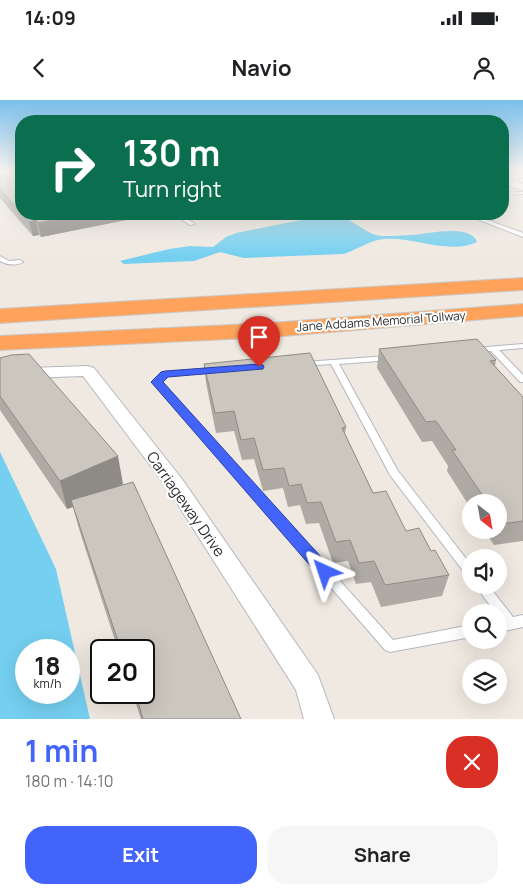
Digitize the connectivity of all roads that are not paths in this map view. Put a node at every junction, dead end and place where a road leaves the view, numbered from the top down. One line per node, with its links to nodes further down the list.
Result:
1 (186, 220): 3 (lane)
2 (483, 220): 4 (lane)
3 (192, 224)
4 (523, 235)
5 (0, 258): 6 (lane)
6 (20, 262)
7 (523, 284): 9 (highway)
8 (523, 310): 10 (highway, Jane Addams Memorial Tollway)
9 (0, 316)
10 (0, 343)
11 (523, 346): 12 (lane)
12 (493, 349): 13 (lane); 19 (lane)
13 (464, 351)
14 (396, 357): 15 (lane)
15 (334, 362): 16 (lane); 20 (lane)
16 (294, 364)
17 (224, 370): 23 (lane)
18 (0, 374): 24 (street, Carriageway Drive)
19 (523, 380)
20 (462, 561)
21 (488, 594): 22 (lane)
22 (511, 624)
23 (462, 633)
24 (319, 719)

